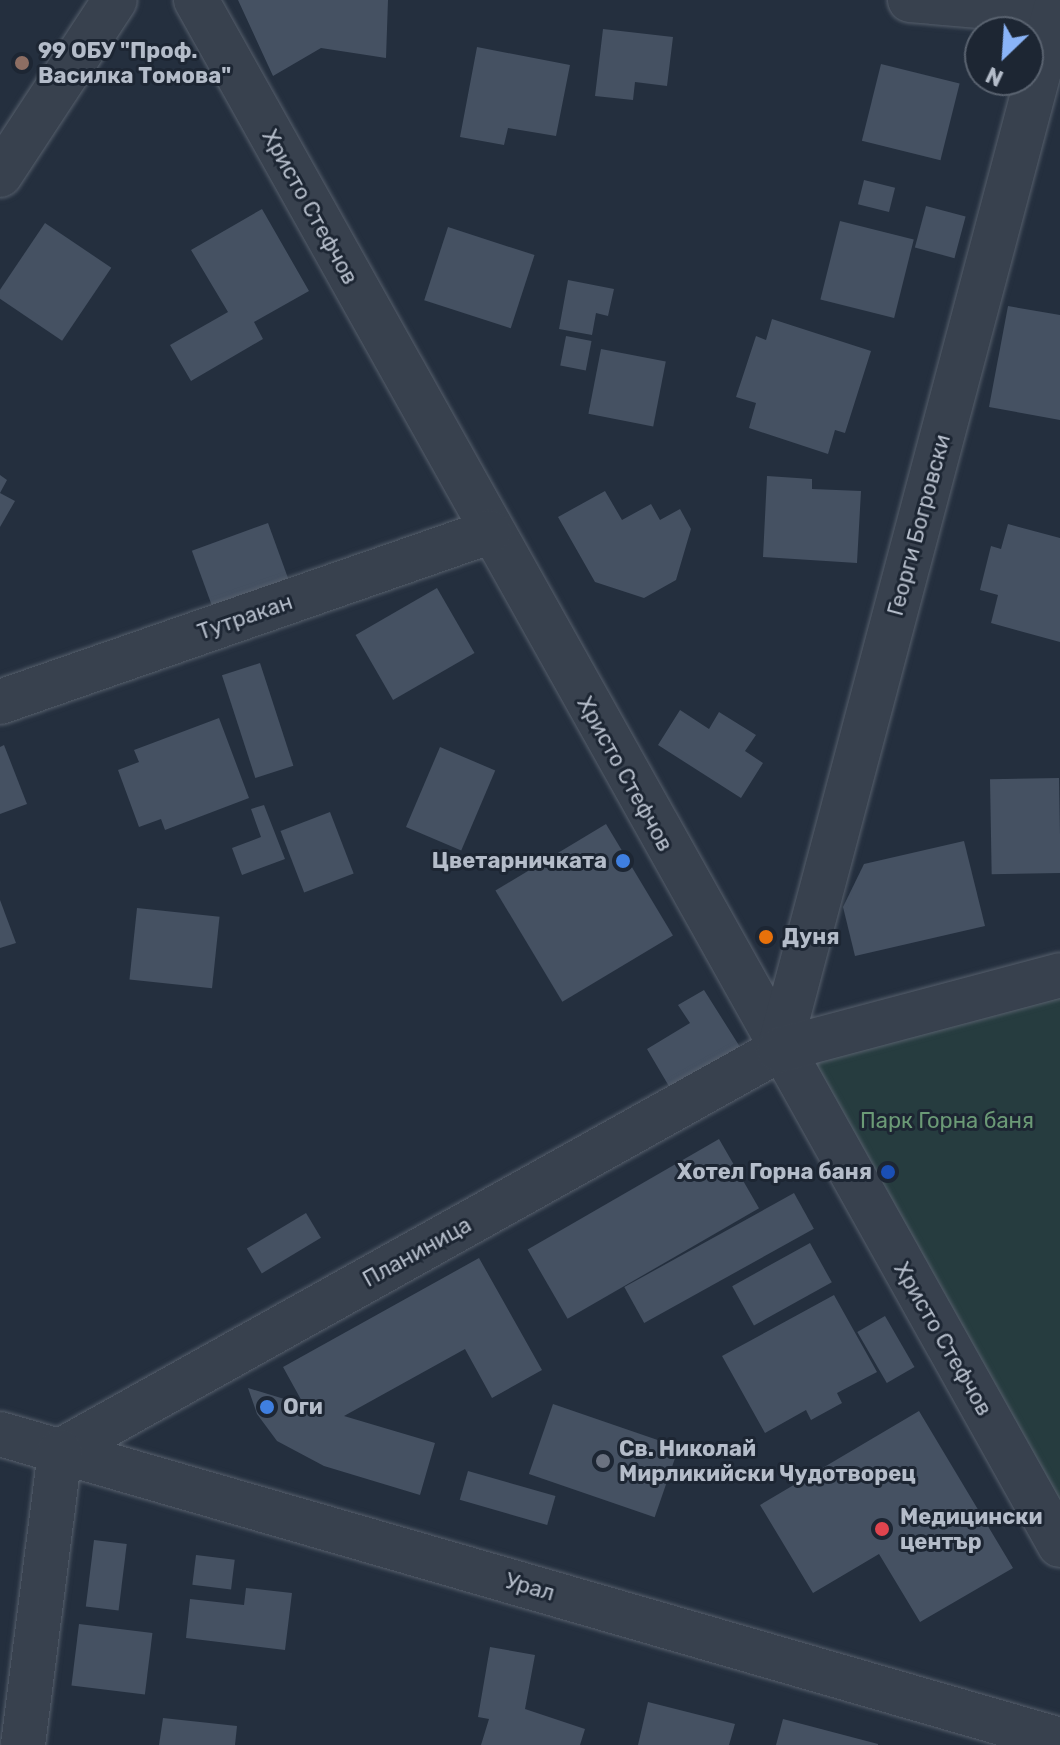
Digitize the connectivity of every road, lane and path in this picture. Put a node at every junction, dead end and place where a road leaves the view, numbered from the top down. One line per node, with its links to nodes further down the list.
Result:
1 (115, 0): 5 (street)
2 (196, 0): 6 (street, Христо Стефчов)
3 (910, 0): 4 (street)
4 (1058, 9): 9 (street, Георги Богровски)
5 (0, 175)
6 (489, 532): 7 (street, Тутракан); 9 (street, Христо Стефчов)
7 (0, 702)
8 (1060, 975): 9 (street, Планиница)
9 (779, 1050): 11 (street, Планиница); 12 (street, Христо Стефчов)
10 (0, 1434): 11 (street, Урал)
11 (60, 1451): 13 (street, Урал); 14 (street)
12 (1060, 1545)
13 (1060, 1740)
14 (23, 1745)

